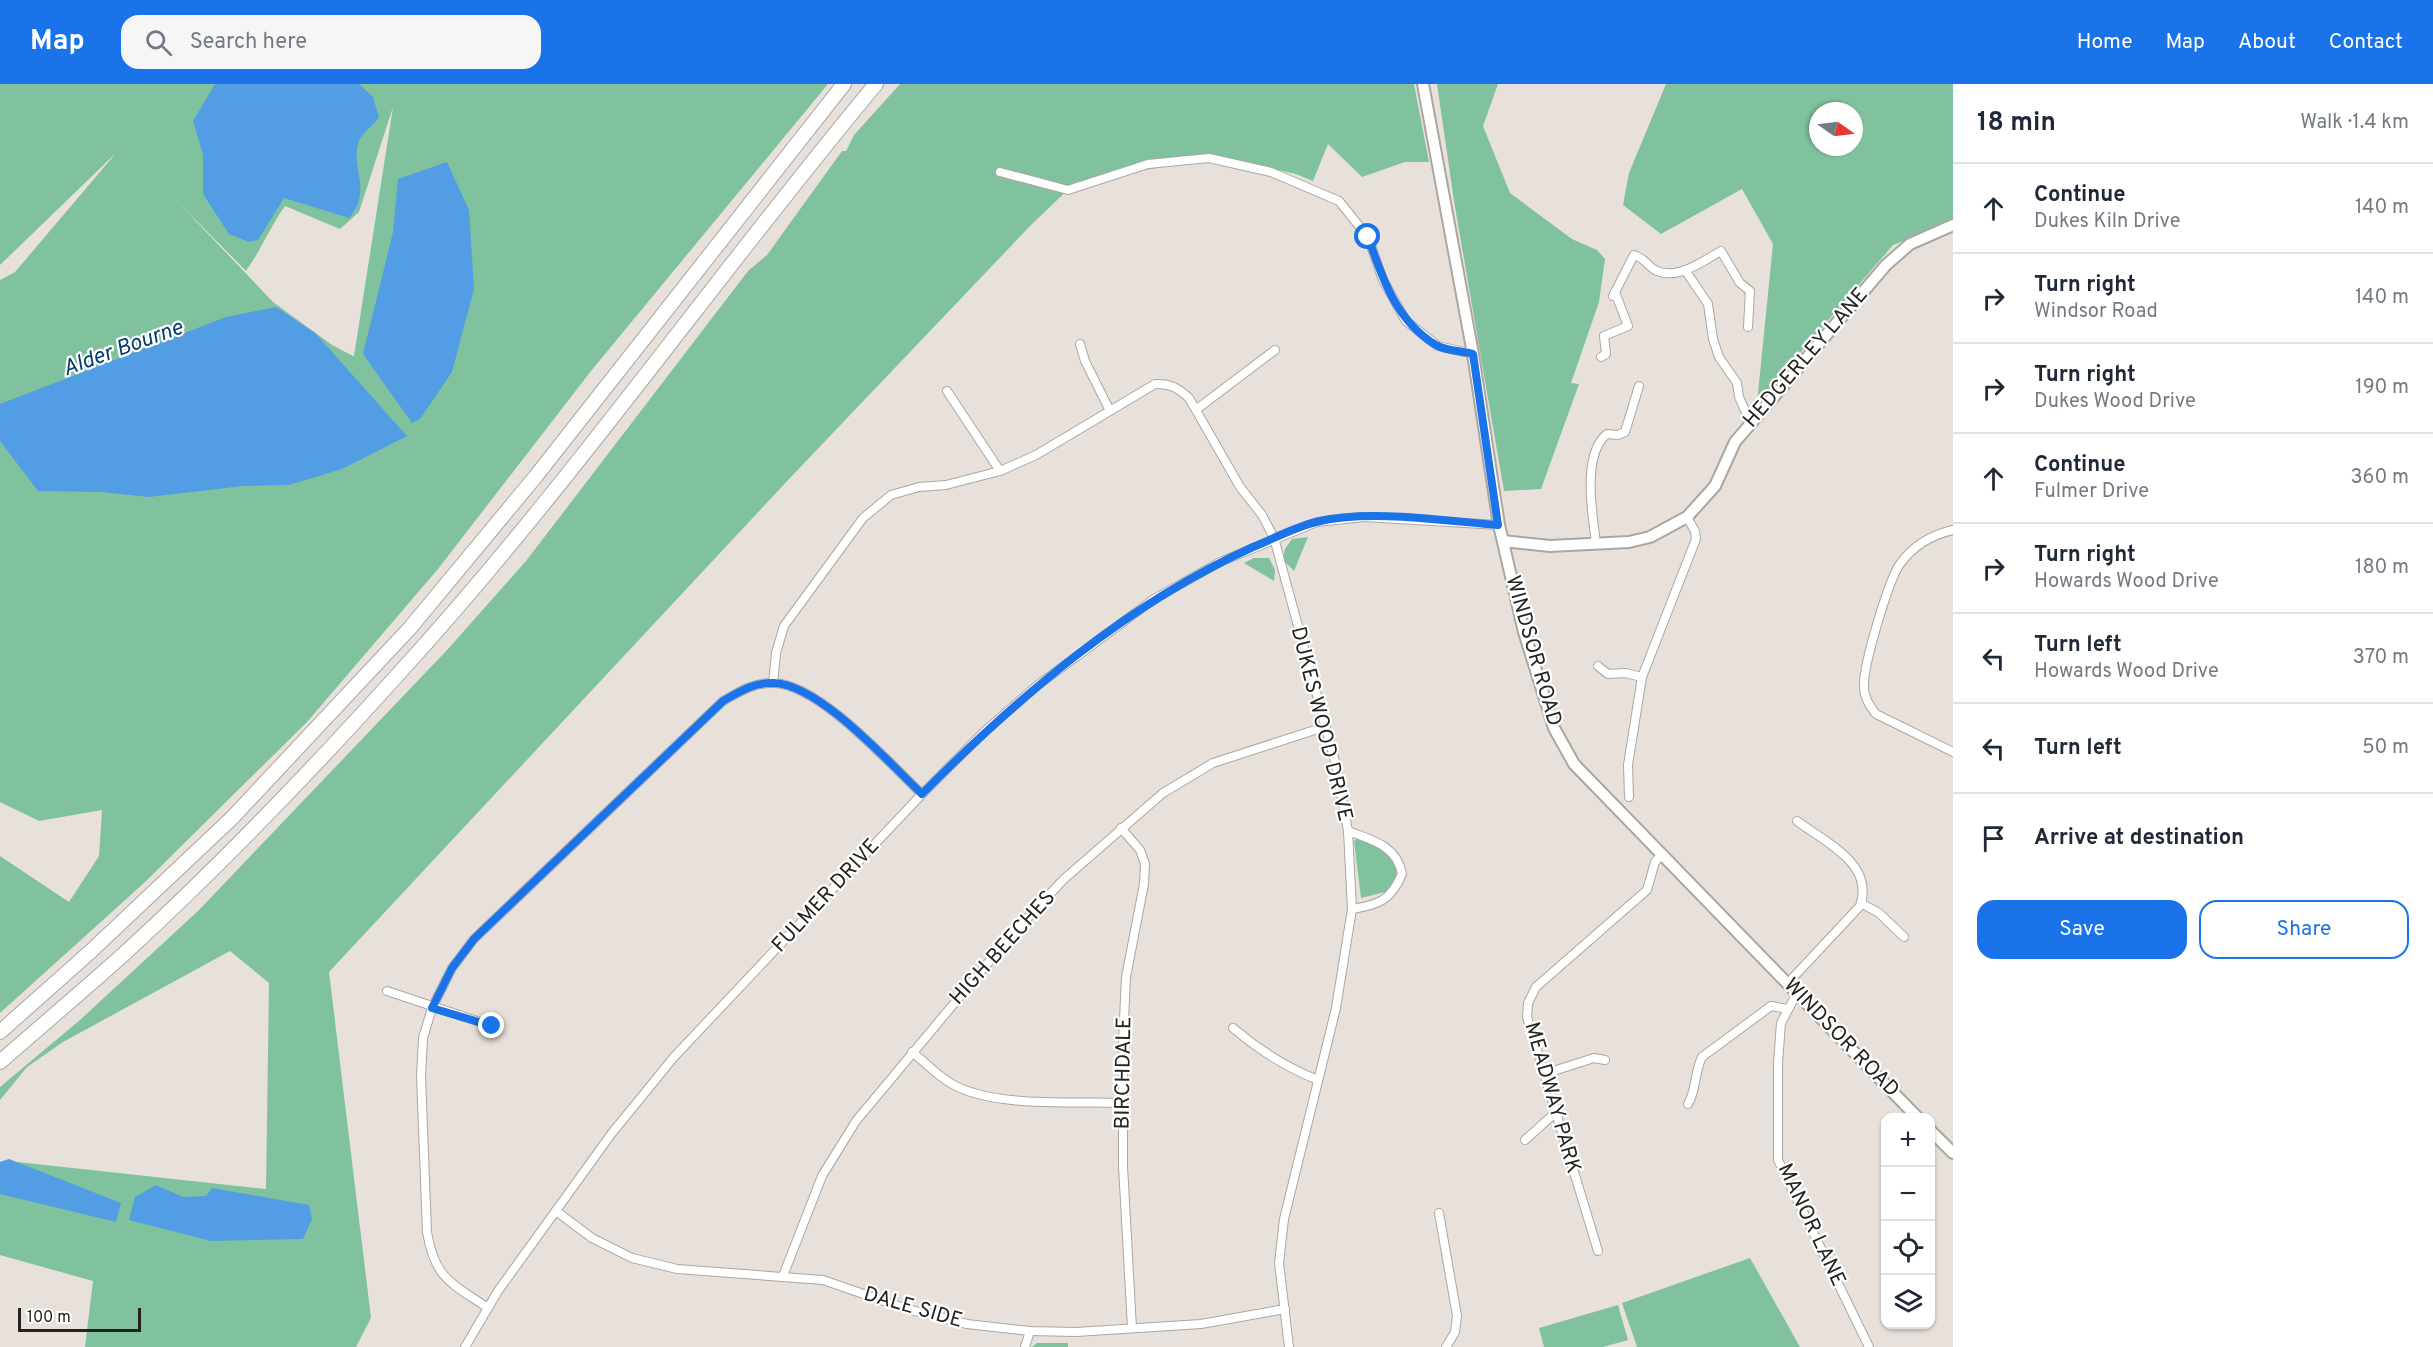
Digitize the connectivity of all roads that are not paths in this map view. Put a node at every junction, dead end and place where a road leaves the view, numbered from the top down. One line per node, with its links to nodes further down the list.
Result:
1 (844, 84): 45 (highway)
2 (876, 84): 48 (highway)
3 (1423, 84): 10 (main road, WINDSOR ROAD)
4 (1000, 172): 10 (street)
5 (1953, 225): 16 (main road, HEDGERLEY LANE)
6 (1685, 270): 7 (street); 11 (street); 16 (street)
7 (1748, 327)
8 (1080, 344): 15 (street)
9 (1275, 350): 14 (street)
10 (1473, 354): 19 (main road, WINDSOR ROAD)
11 (1601, 357)
12 (1639, 386): 23 (street)
13 (947, 391): 17 (street)
14 (1197, 409): 15 (street, DUKES WOOD DRIVE); 21 (street, DUKES WOOD DRIVE)
15 (1110, 411): 17 (street)
16 (1750, 422): 18 (main road, HEDGERLEY LANE)
17 (1000, 471): 26 (street)
18 (1687, 518): 23 (main road, HEDGERLEY LANE); 25 (street)
19 (1498, 525): 21 (street); 22 (main road, WINDSOR ROAD)
20 (1953, 530): 28 (street)
21 (1274, 538): 27 (street, DUKES WOOD DRIVE); 29 (street, FULMER DRIVE)
22 (1503, 541): 23 (main road, HEDGERLEY LANE); 34 (main road, WINDSOR ROAD)
23 (1596, 544)
24 (1598, 666): 25 (street)
25 (1642, 677): 30 (street)
26 (773, 682): 29 (street); 41 (street)
27 (1324, 727): 32 (street, HIGH BEECHES); 33 (street, DUKES WOOD DRIVE)
28 (1953, 752)
29 (922, 794): 58 (street, FULMER DRIVE)
30 (1629, 796)
31 (1797, 821): 35 (street)
32 (1121, 828): 46 (street, HIGH BEECHES); 51 (street, BIRCHDALE)
33 (1348, 831): 36 (street, DUKES WOOD DRIVE); 36 (street)
34 (1662, 854): 38 (main road, WINDSOR ROAD); 49 (street, MEADWAY PARK)
35 (1861, 903): 37 (street); 38 (street)
36 (1352, 909): 50 (street, DUKES WOOD DRIVE)
37 (1904, 937)
38 (1788, 983): 40 (main road, WINDSOR ROAD)
39 (387, 991): 41 (street)
40 (1797, 993): 42 (street, MANOR LANE); 54 (main road, WINDSOR ROAD)
41 (432, 1008): 43 (street); 62 (street)
42 (1788, 1009): 52 (street); 70 (street, MANOR LANE)
43 (492, 1026)
44 (1233, 1028): 50 (street)
45 (0, 1032)
46 (912, 1052): 51 (street); 61 (street, HIGH BEECHES)
47 (1605, 1060): 49 (street)
48 (0, 1062)
49 (1544, 1074): 53 (street, MEADWAY PARK)
50 (1318, 1080): 63 (street, DUKES WOOD DRIVE)
51 (1122, 1103): 64 (street, BIRCHDALE)
52 (1688, 1104)
53 (1555, 1113): 56 (street); 60 (street, MEADWAY PARK)
54 (1913, 1113)
55 (1935, 1135): 57 (main road)
56 (1525, 1140)
57 (1953, 1153)
58 (556, 1211): 61 (street, DALE SIDE); 62 (street, FULMER DRIVE)
59 (1439, 1213): 69 (street)
60 (1598, 1251)
61 (783, 1276): 65 (street, DALE SIDE)
62 (488, 1308): 66 (street, FULMER DRIVE)
63 (1285, 1310): 64 (street, DALE SIDE); 68 (street, DUKES WOOD DRIVE)
64 (1132, 1328): 65 (street, DALE SIDE)
65 (1030, 1331): 67 (street)
66 (465, 1347)
67 (1025, 1347)
68 (1289, 1347)
69 (1446, 1347)
70 (1869, 1347)

